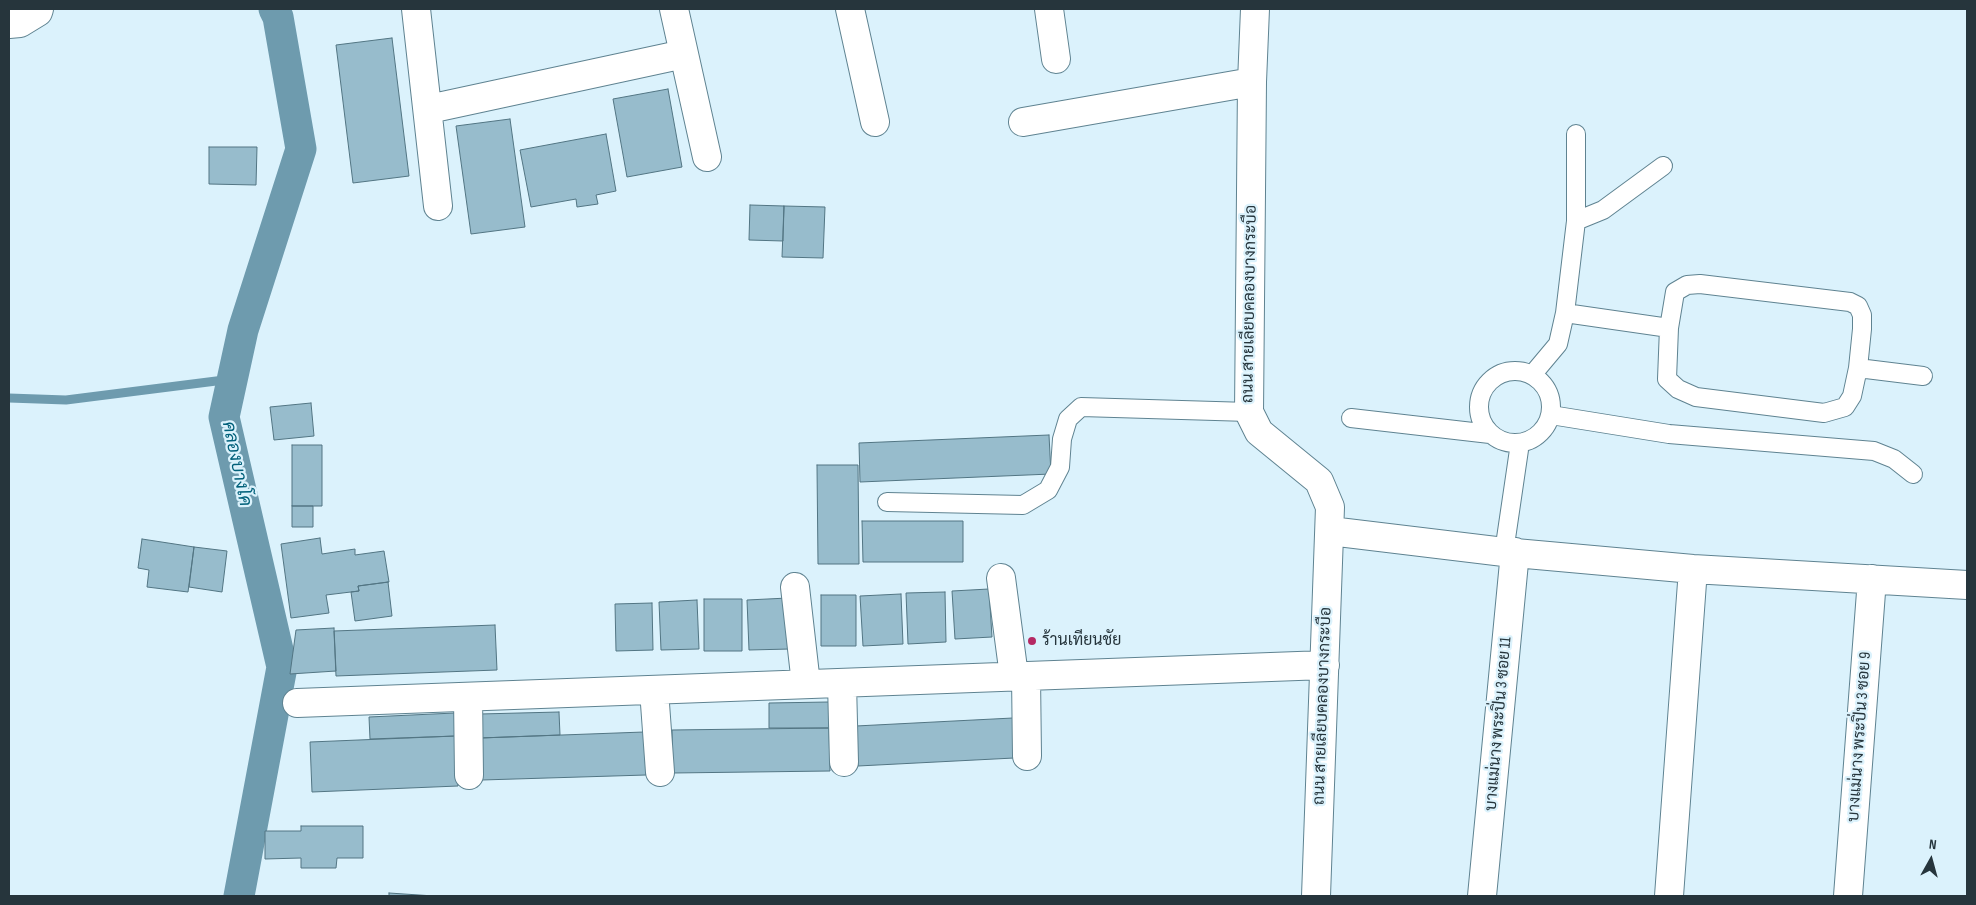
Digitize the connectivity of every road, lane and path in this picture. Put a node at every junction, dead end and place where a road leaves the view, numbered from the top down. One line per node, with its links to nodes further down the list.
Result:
1 (39, 9): 7 (street)
2 (416, 9): 11 (street)
3 (674, 9): 8 (street)
4 (850, 9): 12 (street)
5 (1048, 9): 9 (street)
6 (1255, 9): 10 (street, ถนน สายเลียบคลองบางกระบือ)
7 (9, 24)
8 (684, 54): 11 (street); 15 (street)
9 (1056, 59)
10 (1252, 82): 13 (street); 24 (street, ถนน สายเลียบคลองบางกระบือ)
11 (428, 109): 17 (street)
12 (875, 122)
13 (1024, 122)
14 (1576, 134): 18 (lane)
15 (707, 157)
16 (1663, 166): 18 (lane)
17 (438, 206)
18 (1576, 221): 19 (lane)
19 (1565, 313): 20 (lane); 22 (lane)
20 (1669, 328): 21 (lane); 21 (lane)
21 (1858, 368): 23 (lane)
22 (1532, 375): 25 (lane); 27 (lane)
23 (1923, 376)
24 (1249, 412): 30 (lane); 31 (street, ถนน สายเลียบคลองบางกระบือ)
25 (1551, 415): 28 (lane); 29 (lane)
26 (1351, 418): 27 (lane)
27 (1490, 434): 28 (lane)
28 (1520, 444): 32 (lane)
29 (1913, 474)
30 (886, 502)
31 (1330, 531): 32 (street); 38 (street, ถนน สายเลียบคลองบางกระบือ)
32 (1510, 552): 33 (street); 50 (street, บางแม่นาง พระปิ่น 3 ซอย 11)
33 (1693, 569): 35 (street); 51 (street)
34 (1001, 578): 39 (street)
35 (1872, 579): 36 (street); 52 (street, บางแม่นาง พระปิ่น 3 ซอย 9)
36 (1967, 585)
37 (795, 587): 41 (street)
38 (1325, 665): 39 (street); 49 (street, ถนน สายเลียบคลองบางกระบือ)
39 (1020, 676): 40 (street); 45 (street)
40 (842, 683): 41 (street); 46 (street)
41 (806, 684): 42 (street)
42 (654, 690): 43 (street); 47 (street)
43 (468, 696): 44 (street); 48 (street)
44 (297, 703)
45 (1027, 756)
46 (844, 762)
47 (660, 772)
48 (469, 775)
49 (1316, 896)
50 (1482, 896)
51 (1669, 896)
52 (1848, 896)

